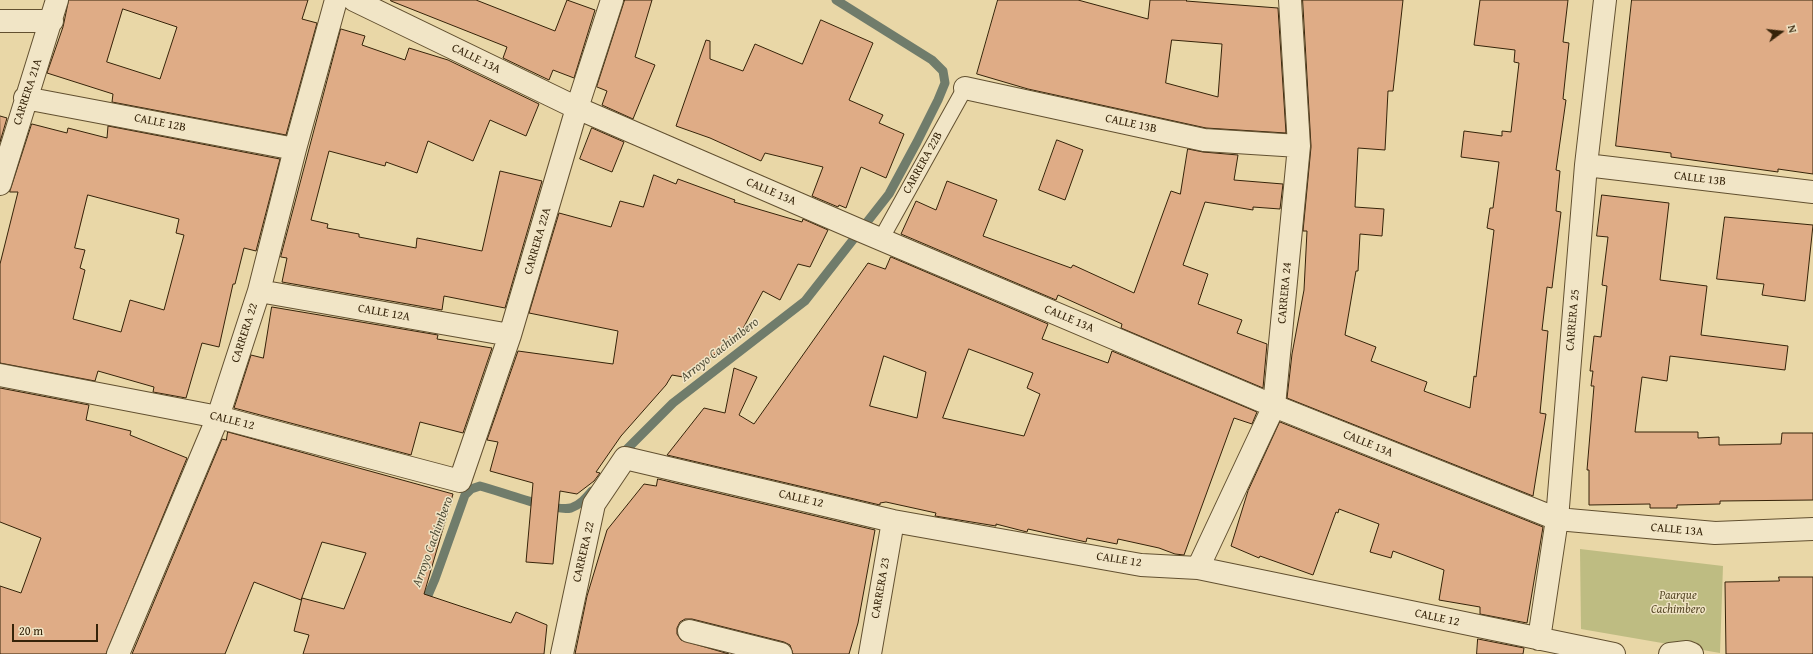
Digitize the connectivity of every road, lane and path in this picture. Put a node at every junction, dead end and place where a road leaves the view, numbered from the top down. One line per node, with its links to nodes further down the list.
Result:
1 (57, 0): 8 (street, CARRERA 21A)
2 (336, 0): 13 (street, CARRERA 22)
3 (354, 0): 11 (street, CALLE 13A)
4 (612, 0): 11 (street, CARRERA 22A)
5 (1290, 0): 12 (street, CARRERA 24)
6 (1605, 0): 14 (street, CARRERA 25)
7 (0, 21): 8 (street)
8 (52, 21): 10 (street, CARRERA 21A)
9 (965, 88): 12 (street, CALLE 13B); 17 (lane, CARRERA 22B)
10 (26, 98): 13 (street, CALLE 12B); 15 (street, CARRERA 21A)
11 (577, 108): 17 (street, CALLE 13A); 19 (street, CARRERA 22A)
12 (1299, 146): 21 (street, CARRERA 24)
13 (295, 149): 18 (street, CARRERA 22)
14 (1586, 166): 16 (street, CALLE 13B); 25 (street, CARRERA 25)
15 (0, 184)
16 (1813, 192)
17 (881, 239): 21 (street, CALLE 13A)
18 (259, 291): 19 (street, CALLE 12A); 22 (street, CARRERA 22)
19 (510, 335): 24 (street, CARRERA 22A)
20 (0, 375): 22 (street, CALLE 12)
21 (1274, 406): 25 (street, CALLE 13A); 28 (street, CARRERA 24)
22 (218, 417): 24 (street, CALLE 12); 31 (street, CARRERA 22)
23 (625, 458): 26 (street, CALLE 12); 32 (street, CARRERA 22)
24 (460, 481)
25 (1557, 519): 27 (street, CALLE 13A); 30 (street, CARRERA 25)
26 (893, 521): 28 (street, CALLE 12); 34 (street, CARRERA 23)
27 (1813, 530)
28 (1198, 568): 30 (street, CALLE 12)
29 (690, 631): 33 (street)
30 (1539, 639): 35 (street, CALLE 12)
31 (118, 654)
32 (562, 654)
33 (781, 654)
34 (870, 654)
35 (1614, 654)
36 (1670, 654): 37 (street)
37 (1692, 654)

